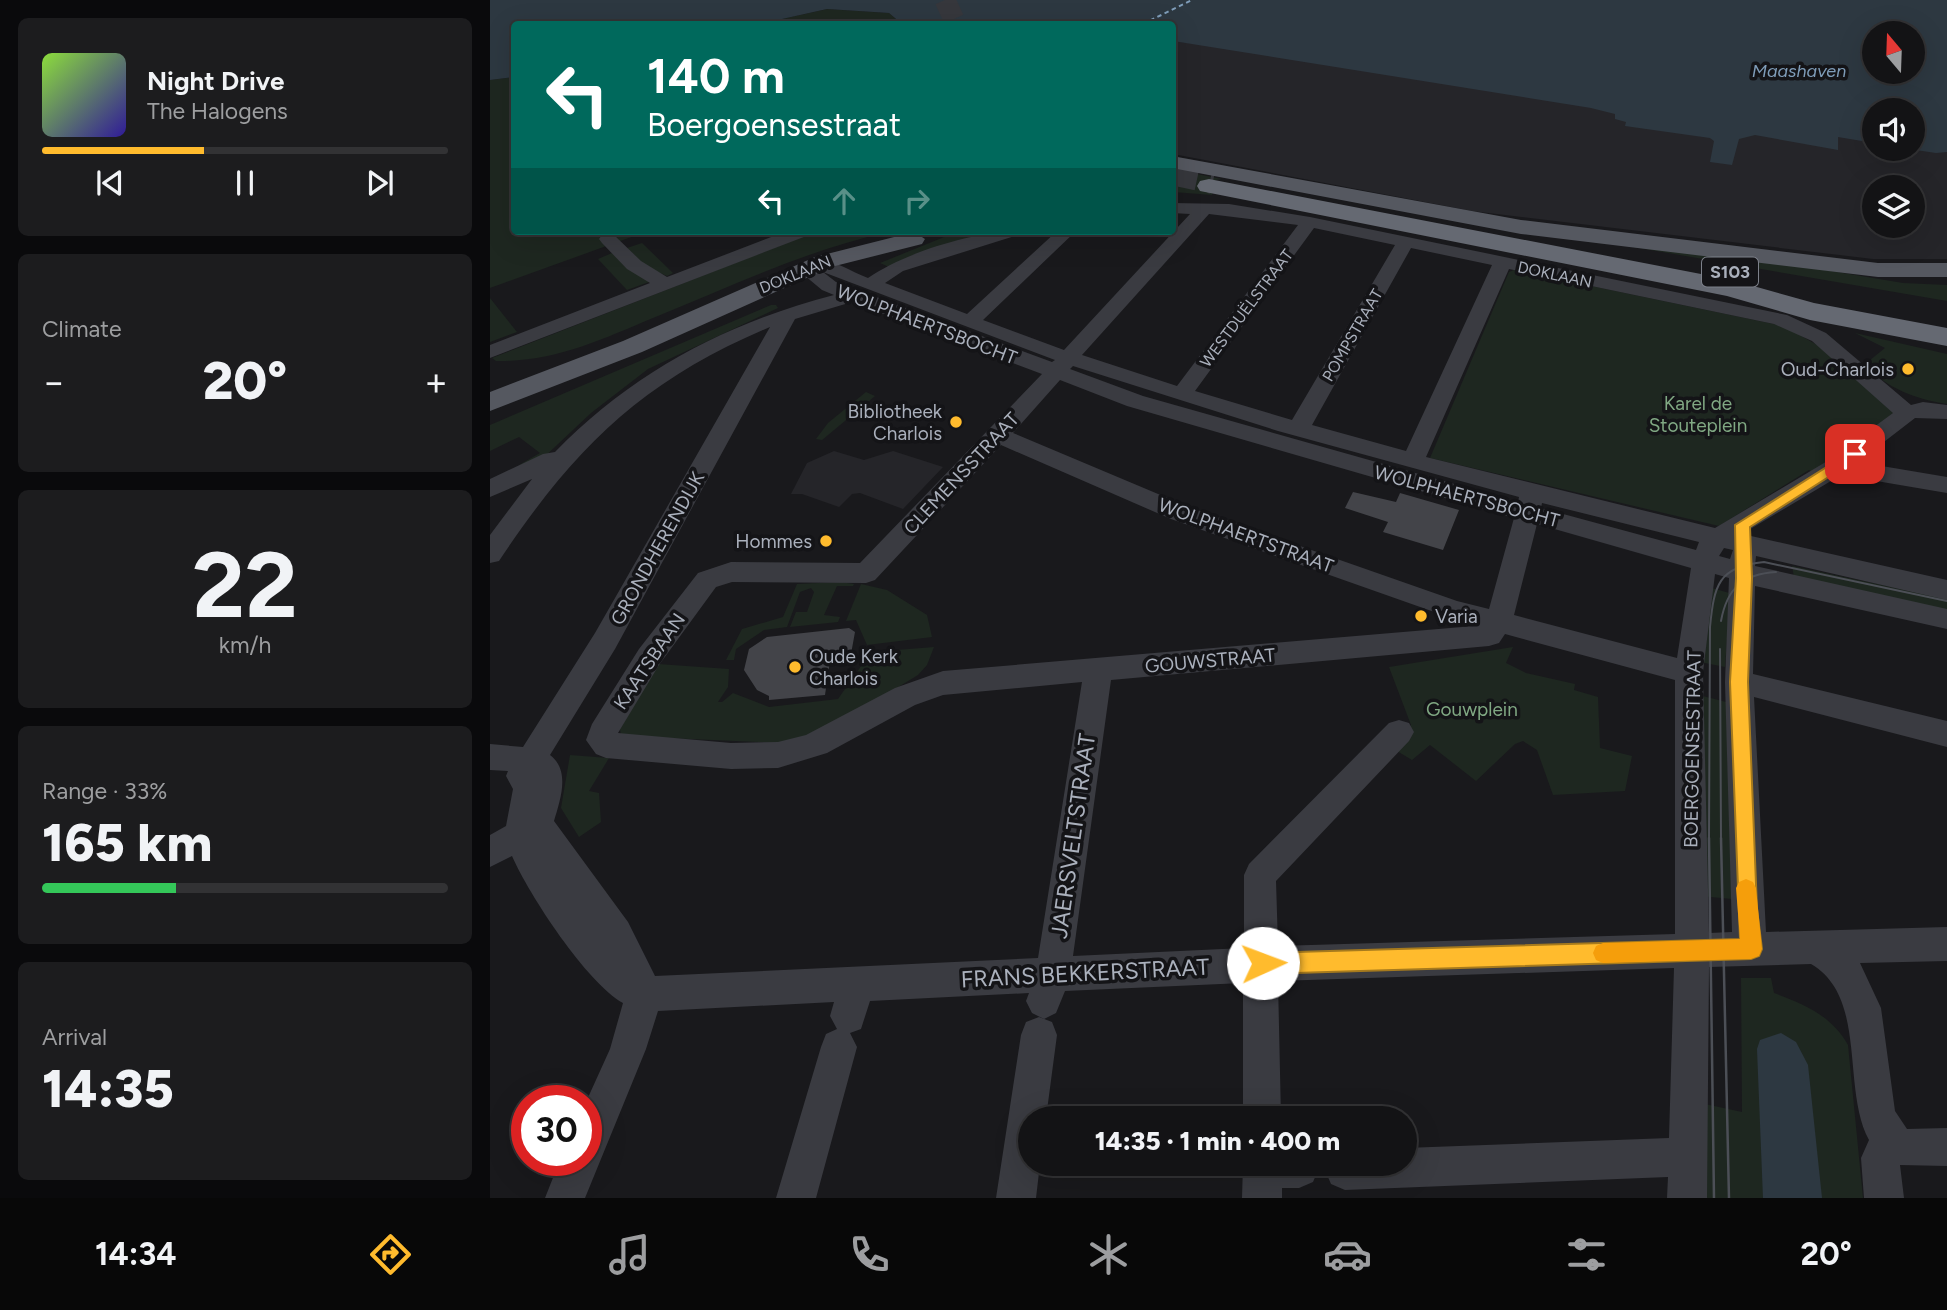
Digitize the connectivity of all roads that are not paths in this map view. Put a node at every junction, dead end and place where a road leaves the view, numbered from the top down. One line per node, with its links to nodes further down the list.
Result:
1 (1176, 163): 14 (main road)
2 (1209, 192): 3 (street, DOKLAAN); 4 (street, DOKLAAN); 5 (street, CLEMENSSTRAAT); 13 (highway, DOKLAAN / S103); 19 (highway, DOKLAAN / S103)
3 (1176, 206)
4 (1310, 222): 12 (street, DOKLAAN); 29 (street, WESTDUËLSTRAAT)
5 (1176, 231)
6 (793, 235): 18 (street)
7 (923, 235): 15 (main road, DOKLAAN)
8 (999, 235): 20 (street)
9 (1063, 235): 24 (street)
10 (1172, 235): 28 (street, CLEMENSSTRAAT)
11 (608, 239): 18 (street)
12 (1406, 242): 13 (street, DOKLAAN); 33 (street, POMPSTRAAT)
13 (1508, 250): 21 (highway, DOKLAAN / S103); 23 (highway); 32 (street, DOKLAAN); 36 (street)
14 (1791, 260): 16 (main road); 17 (main road)
15 (821, 269): 20 (street, WOLPHAERTSBOCHT); 30 (main road, DOKLAAN)
16 (1947, 271)
17 (1947, 280)
18 (664, 284): 27 (street)
19 (1732, 288): 25 (highway); 26 (highway, DOKLAAN / S103)
20 (867, 292): 22 (street); 24 (street, WOLPHAERTSBOCHT); 28 (street, WOLPHAERTSBOCHT)
21 (1883, 298)
22 (786, 316): 35 (street); 55 (street, GRONDHERENDIJK)
23 (1947, 317)
24 (970, 323): 28 (street, WOLPHAERTSBOCHT)
25 (1947, 326)
26 (1947, 337)
27 (490, 352)
28 (1062, 365): 29 (street, WOLPHAERTSBOCHT); 34 (street, CLEMENSSTRAAT); 40 (street, WOLPHAERTSBOCHT)
29 (1182, 394): 33 (street, WOLPHAERTSBOCHT)
30 (490, 402)
31 (1947, 412): 32 (street)
32 (1907, 413): 37 (street)
33 (1298, 428): 36 (street, WOLPHAERTSBOCHT)
34 (999, 435): 44 (street, CLEMENSSTRAAT); 47 (street, WOLPHAERTSTRAAT)
35 (560, 460): 39 (street); 43 (street)
36 (1413, 461): 40 (street, WOLPHAERTSBOCHT)
37 (1837, 466): 38 (street); 41 (street)
38 (1947, 485)
39 (490, 489)
40 (1530, 503): 42 (street, WOLPHAERTSBOCHT); 47 (street)
41 (1743, 547): 42 (street); 42 (street, WOLPHAERTSBOCHT); 45 (street, WOLPHAERTSBOCHT); 46 (street, WOLPHAERTSBOCHT); 50 (street)
42 (1711, 550): 49 (street, BOERGOENSESTRAAT)
43 (490, 554)
44 (703, 585): 53 (street, KAATSBAAN)
45 (1947, 590)
46 (1947, 619)
47 (1499, 623): 48 (street, GOUWSTRAAT); 49 (street, WOLPHAERTSTRAAT)
48 (1098, 671): 53 (street, GOUWSTRAAT); 64 (street, JAERSVELTSTRAAT)
49 (1689, 672): 61 (street, BOERGOENSESTRAAT)
50 (1739, 682): 52 (street); 59 (street)
51 (1399, 732): 62 (street)
52 (1947, 734)
53 (601, 740)
54 (490, 757): 55 (street)
55 (514, 770): 56 (street)
56 (529, 829): 57 (street); 63 (street)
57 (490, 852)
58 (1947, 944): 60 (street, FRANS BEKKERSTRAAT)
59 (1751, 949): 60 (street, FRANS BEKKERSTRAAT); 61 (street, FRANS BEKKERSTRAAT)
60 (1819, 950): 68 (street)
61 (1692, 951): 62 (street, FRANS BEKKERSTRAAT); 70 (street, BOERGOENSESTRAAT)
62 (1263, 963): 64 (street, FRANS BEKKERSTRAAT); 66 (street)
63 (643, 994): 65 (street, FRANS BEKKERSTRAAT); 67 (street)
64 (1045, 1004): 65 (street, FRANS BEKKERSTRAAT); 75 (street, JAERSVELTSTRAAT)
65 (848, 1016): 74 (street)
66 (1262, 1106)
67 (602, 1107)
68 (1891, 1141): 69 (street); 77 (street)
69 (1947, 1147)
70 (1687, 1157): 71 (street); 76 (street, BOERGOENSESTRAAT)
71 (1417, 1167)
72 (574, 1176): 73 (street)
73 (565, 1198)
74 (796, 1198)
75 (1016, 1198)
76 (1687, 1198)
77 (1884, 1198)

